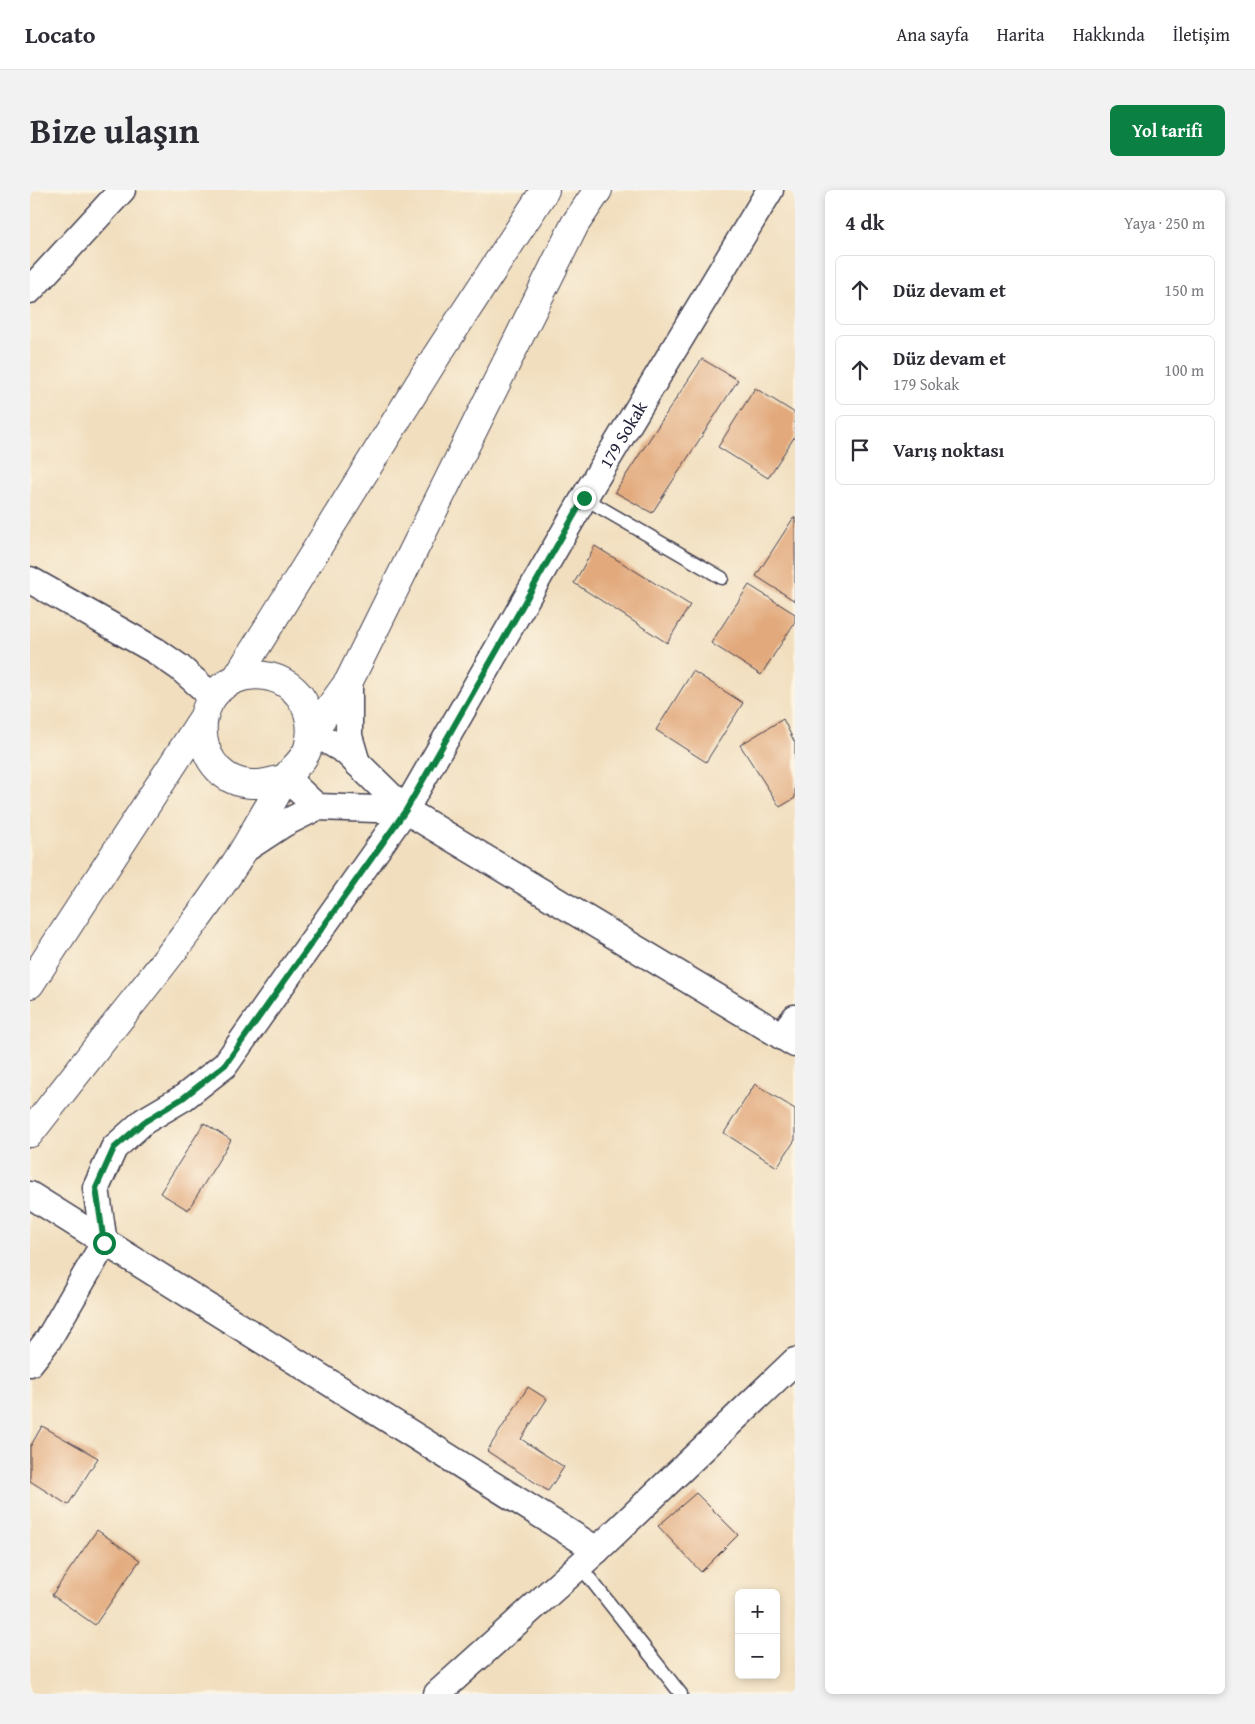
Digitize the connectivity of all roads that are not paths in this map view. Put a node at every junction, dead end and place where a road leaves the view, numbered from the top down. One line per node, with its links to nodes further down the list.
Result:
1 (122, 190): 5 (street)
2 (544, 190): 9 (highway)
3 (598, 190): 10 (highway)
4 (770, 190): 6 (street, 179 Sokak)
5 (30, 290)
6 (584, 498): 7 (lane); 16 (street, 179 Sokak)
7 (722, 578)
8 (30, 580): 11 (street)
9 (236, 679): 11 (highway); 12 (highway)
10 (349, 681): 12 (highway); 13 (street)
11 (208, 708): 14 (highway); 18 (highway)
12 (312, 732): 13 (street); 14 (highway)
13 (357, 763): 16 (street)
14 (286, 778): 15 (street); 17 (highway)
15 (317, 808): 16 (street); 17 (street)
16 (406, 810): 19 (street); 22 (street, 179 Sokak)
17 (244, 850): 20 (highway)
18 (30, 984)
19 (790, 1032)
20 (30, 1132)
21 (30, 1195): 22 (street)
22 (104, 1243): 24 (street); 25 (street)
23 (795, 1361): 25 (street)
24 (30, 1363)
25 (588, 1558): 26 (street); 27 (lane)
26 (437, 1694)
27 (681, 1694)

